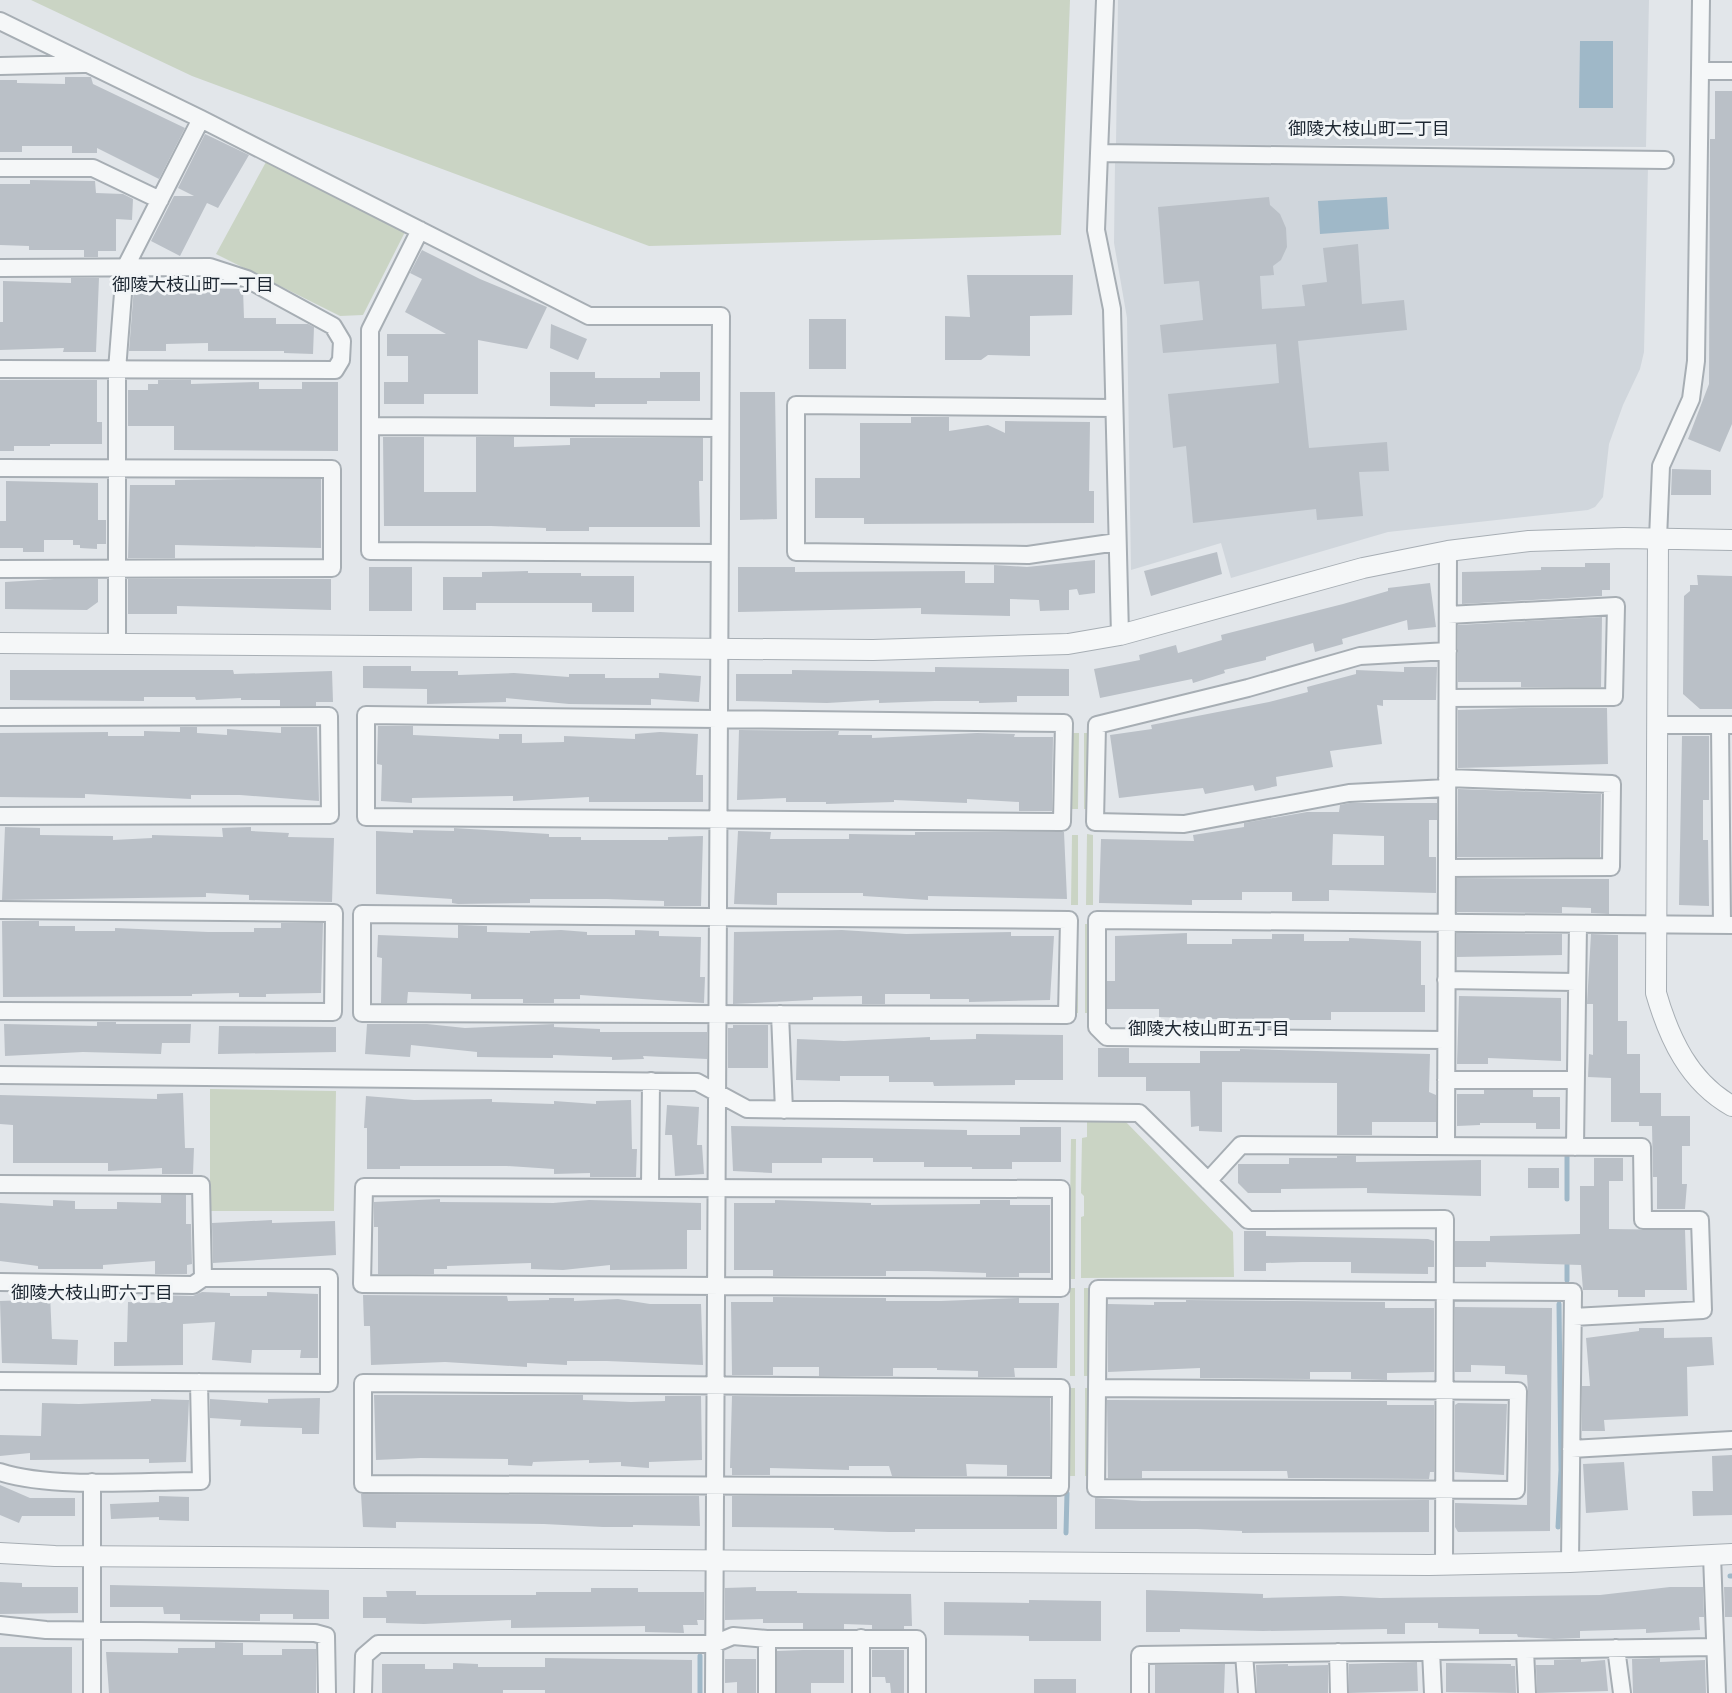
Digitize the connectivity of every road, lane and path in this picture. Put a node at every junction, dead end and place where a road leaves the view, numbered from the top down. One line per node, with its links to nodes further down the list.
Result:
1 (1105, 0): 9 (street)
2 (1701, 0): 6 (street)
3 (0, 21): 4 (street)
4 (86, 64): 5 (street); 8 (street)
5 (0, 66)
6 (1701, 71): 7 (street); 23 (street)
7 (1732, 71)
8 (201, 119): 12 (street); 13 (street)
9 (1099, 153): 10 (street); 18 (street)
10 (1665, 160)
11 (0, 168): 12 (street)
12 (160, 200): 15 (street)
13 (420, 230): 19 (street); 20 (street)
14 (0, 268): 15 (street)
15 (125, 268): 17 (street); 17 (street)
16 (0, 369): 17 (street)
17 (117, 370): 22 (street)
18 (1112, 408): 25 (street); 25 (street)
19 (370, 426): 20 (street); 27 (street)
20 (720, 428): 27 (street)
21 (0, 468): 22 (street)
22 (117, 468): 29 (street); 29 (street)
23 (1658, 539): 24 (street); 26 (street); 39 (street)
24 (1732, 540)
25 (1117, 542): 31 (street)
26 (1448, 551): 30 (street); 31 (street)
27 (719, 553): 34 (street)
28 (0, 569): 29 (street)
29 (117, 569): 33 (street)
30 (1448, 615): 35 (street); 36 (street)
31 (1120, 635): 34 (street)
32 (0, 643): 33 (street)
33 (117, 644): 34 (street)
34 (719, 649): 38 (street)
35 (1448, 651): 36 (street); 41 (street)
36 (1448, 698): 41 (street)
37 (0, 717): 42 (street)
38 (719, 719): 43 (street); 43 (street); 43 (street)
39 (1657, 724): 40 (street); 49 (street)
40 (1726, 725): 50 (street)
41 (1447, 783): 44 (street); 44 (street)
42 (0, 816)
43 (718, 820): 46 (street)
44 (1447, 868): 47 (street)
45 (0, 910): 53 (street)
46 (718, 917): 54 (street); 54 (street); 55 (street)
47 (1447, 923): 48 (street); 51 (street); 56 (street)
48 (1578, 924): 49 (street); 52 (street)
49 (1656, 924): 50 (street); 62 (street)
50 (1727, 925)
51 (1446, 980): 52 (street); 56 (street)
52 (1577, 982): 59 (street)
53 (0, 1011)
54 (717, 1014): 55 (street); 61 (street)
55 (780, 1014): 63 (street)
56 (1446, 1040): 58 (street)
57 (0, 1075): 60 (street)
58 (1446, 1080): 59 (street); 64 (street)
59 (1576, 1080): 65 (street)
60 (651, 1081): 61 (street); 68 (street)
61 (717, 1092): 63 (street); 69 (street)
62 (1732, 1106)
63 (784, 1110): 66 (street)
64 (1446, 1146): 65 (street); 66 (street)
65 (1575, 1147): 74 (street)
66 (1208, 1181): 73 (street)
67 (0, 1184): 70 (street)
68 (650, 1188): 69 (street); 72 (street)
69 (716, 1188): 72 (street); 72 (street)
70 (203, 1278): 71 (street); 76 (street)
71 (0, 1282)
72 (716, 1286): 77 (street)
73 (1445, 1291): 74 (street); 78 (street); 79 (street)
74 (1573, 1317): 81 (street)
75 (0, 1381): 76 (street)
76 (199, 1382): 83 (street)
77 (716, 1386): 84 (street); 84 (street); 84 (street)
78 (1097, 1388): 79 (street); 85 (street)
79 (1445, 1391): 85 (street); 85 (street)
80 (1732, 1440): 81 (street)
81 (1571, 1449): 91 (street)
82 (0, 1472): 83 (street)
83 (92, 1482): 89 (street)
84 (715, 1486): 90 (street)
85 (1444, 1489): 92 (street)
86 (0, 1553): 89 (street)
87 (1732, 1554): 88 (street)
88 (1712, 1555): 91 (street); 98 (street)
89 (92, 1556): 90 (street); 94 (street)
90 (715, 1560): 92 (street); 97 (street)
91 (1569, 1562): 92 (street)
92 (1444, 1565)
93 (0, 1625): 94 (street)
94 (92, 1630): 104 (street); 105 (street)
95 (861, 1638): 96 (street); 109 (street); 110 (street)
96 (767, 1639): 97 (street); 108 (street)
97 (714, 1644): 106 (street); 107 (street)
98 (1715, 1647): 99 (street); 117 (street)
99 (1616, 1648): 100 (street); 116 (street)
100 (1525, 1650): 101 (street); 115 (street)
101 (1431, 1651): 102 (street); 114 (street)
102 (1338, 1652): 103 (street); 113 (street)
103 (1244, 1654): 111 (street); 112 (street)
104 (93, 1693)
105 (327, 1693)
106 (363, 1693)
107 (714, 1693)
108 (767, 1693)
109 (861, 1693)
110 (917, 1693)
111 (1140, 1693)
112 (1247, 1693)
113 (1339, 1693)
114 (1433, 1693)
115 (1527, 1693)
116 (1622, 1693)
117 (1717, 1693)

